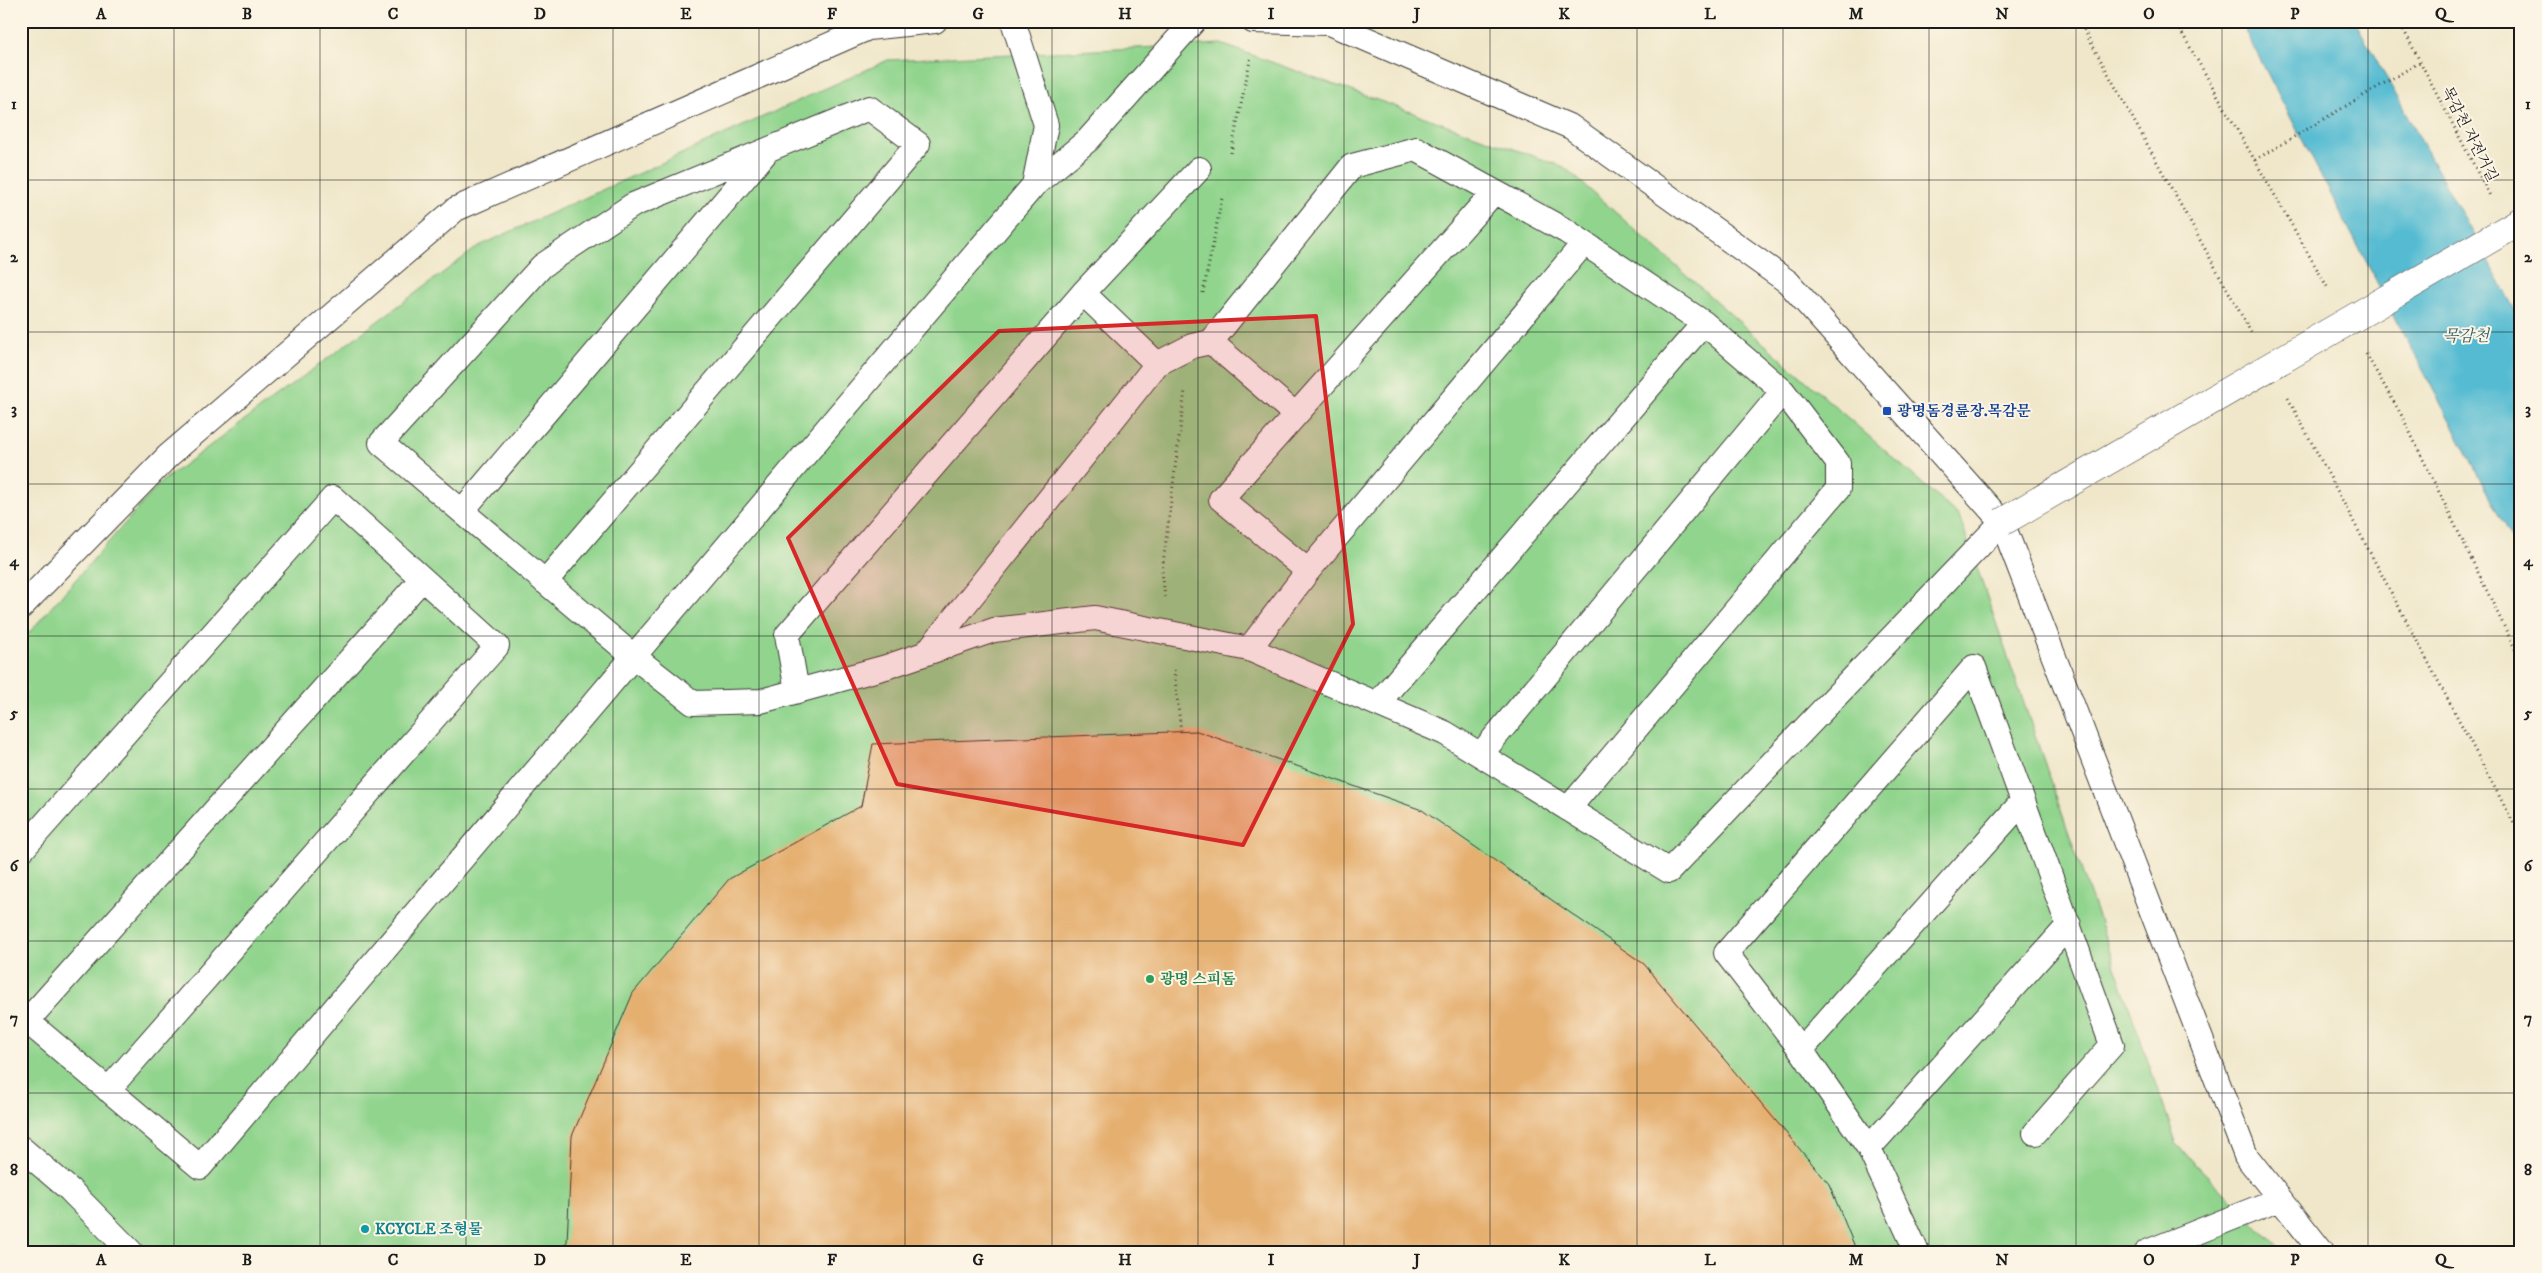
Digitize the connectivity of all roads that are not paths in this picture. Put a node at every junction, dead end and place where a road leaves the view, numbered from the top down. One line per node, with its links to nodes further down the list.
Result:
1 (935, 21): 22 (lane)
2 (1013, 21): 7 (lane)
3 (1194, 21): 7 (lane)
4 (1253, 21): 18 (lane)
5 (771, 148): 17 (lane); 17 (lane); 21 (lane)
6 (1199, 170): 11 (lane)
7 (1034, 185): 25 (lane)
8 (1494, 192): 10 (lane); 13 (lane); 16 (lane)
9 (2521, 221): 18 (street, bridge)
10 (1584, 243): 12 (lane); 19 (lane)
11 (1084, 293): 14 (lane); 26 (lane)
12 (1704, 323): 15 (lane); 27 (lane)
13 (1211, 342): 14 (lane); 16 (lane)
14 (1157, 364): 24 (lane)
15 (1782, 391): 28 (lane); 30 (lane)
16 (1296, 415): 19 (lane)
17 (462, 511): 21 (lane)
18 (2002, 522): 30 (lane); 39 (lane)
19 (1308, 571): 23 (lane)
20 (422, 579): 31 (lane); 33 (lane); 35 (lane)
21 (545, 582): 25 (lane)
22 (21, 607)
23 (1249, 649): 24 (lane); 27 (lane)
24 (927, 652): 26 (lane)
25 (633, 656): 26 (lane); 35 (lane)
26 (797, 691)
27 (1377, 704): 28 (lane)
28 (1481, 754): 30 (lane)
29 (2023, 801): 32 (lane); 34 (lane); 34 (lane)
30 (1568, 809)
31 (21, 851)
32 (2069, 925): 36 (lane); 38 (lane)
33 (24, 1019): 35 (lane)
34 (1801, 1050): 38 (lane)
35 (108, 1090)
36 (2035, 1133)
37 (21, 1148): 40 (lane)
38 (1869, 1148): 41 (lane)
39 (2280, 1199): 42 (lane); 43 (lane)
40 (131, 1252)
41 (1917, 1252)
42 (2147, 1252)
43 (2322, 1252)

